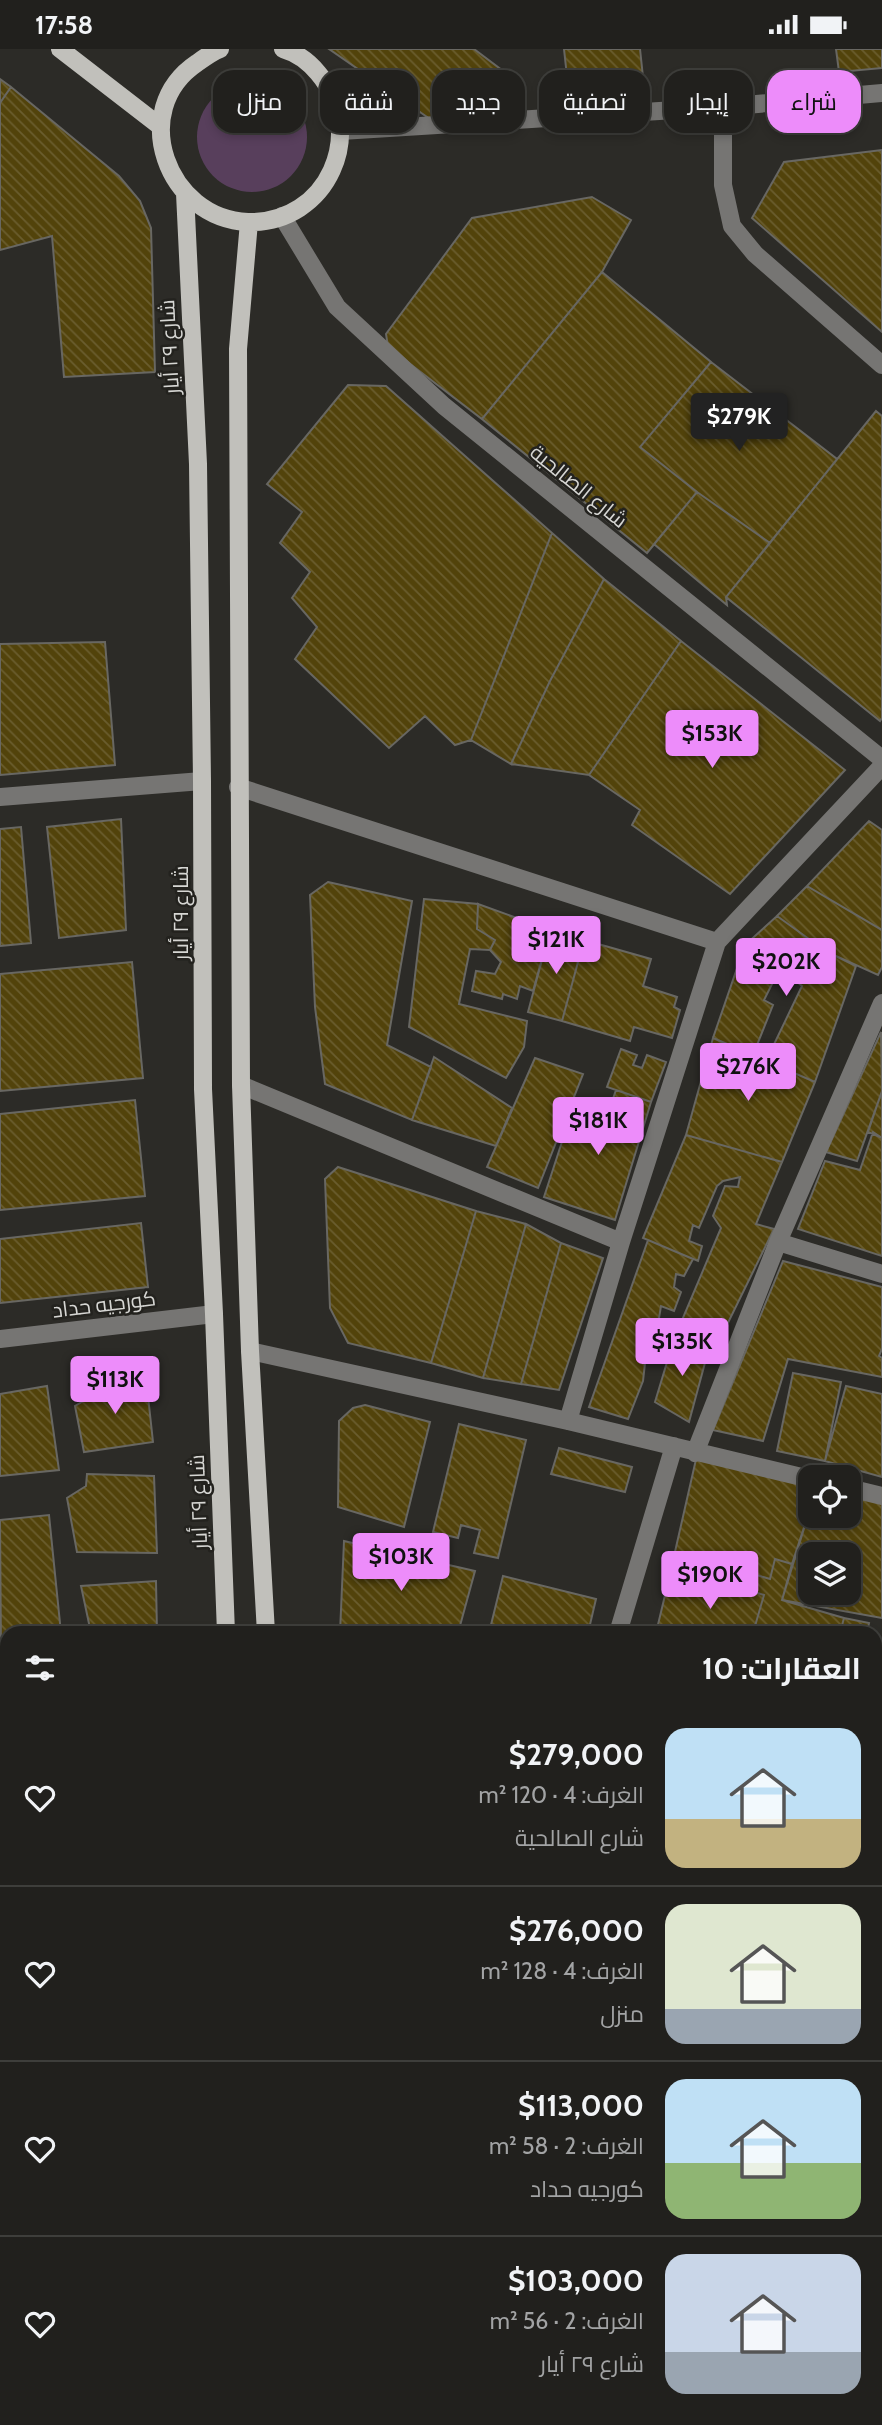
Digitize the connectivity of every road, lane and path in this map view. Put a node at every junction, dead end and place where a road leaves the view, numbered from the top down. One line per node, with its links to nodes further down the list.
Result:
1 (60, 49): 11 (main road)
2 (192, 49): 5 (main road)
3 (220, 49): 5 (main road)
4 (290, 50): 6 (main road)
5 (190, 68): 11 (main road)
6 (320, 76)
7 (882, 93): 8 (street)
8 (753, 104)
9 (664, 111): 10 (street)
10 (418, 126)
11 (161, 127): 14 (main road)
12 (341, 133): 15 (main road)
13 (723, 133): 17 (street)
14 (185, 193): 16 (main road); 20 (main road, شارع ٢٩ أيار)
15 (282, 216): 16 (main road); 18 (street, شارع الصالحية)
16 (248, 222): 21 (main road)
17 (882, 365)
18 (882, 759)
19 (882, 767): 23 (street)
20 (202, 781): 22 (street); 29 (main road, شارع ٢٩ أيار)
21 (238, 787): 23 (street); 25 (main road)
22 (0, 797)
23 (717, 942): 26 (street)
24 (882, 1003): 27 (street)
25 (241, 1085): 26 (street); 31 (main road)
26 (621, 1242): 32 (street)
27 (778, 1242): 28 (street); 34 (street)
28 (882, 1274)
29 (214, 1314): 30 (street, كورجيه حداد); 38 (main road, شارع ٢٩ أيار)
30 (0, 1339)
31 (250, 1351): 32 (street); 39 (main road)
32 (568, 1421): 33 (street)
33 (674, 1446): 34 (street); 40 (street)
34 (695, 1453): 35 (street)
35 (798, 1476)
36 (861, 1491): 37 (street)
37 (882, 1496)
38 (226, 1626)
39 (266, 1626)
40 (620, 1626)

